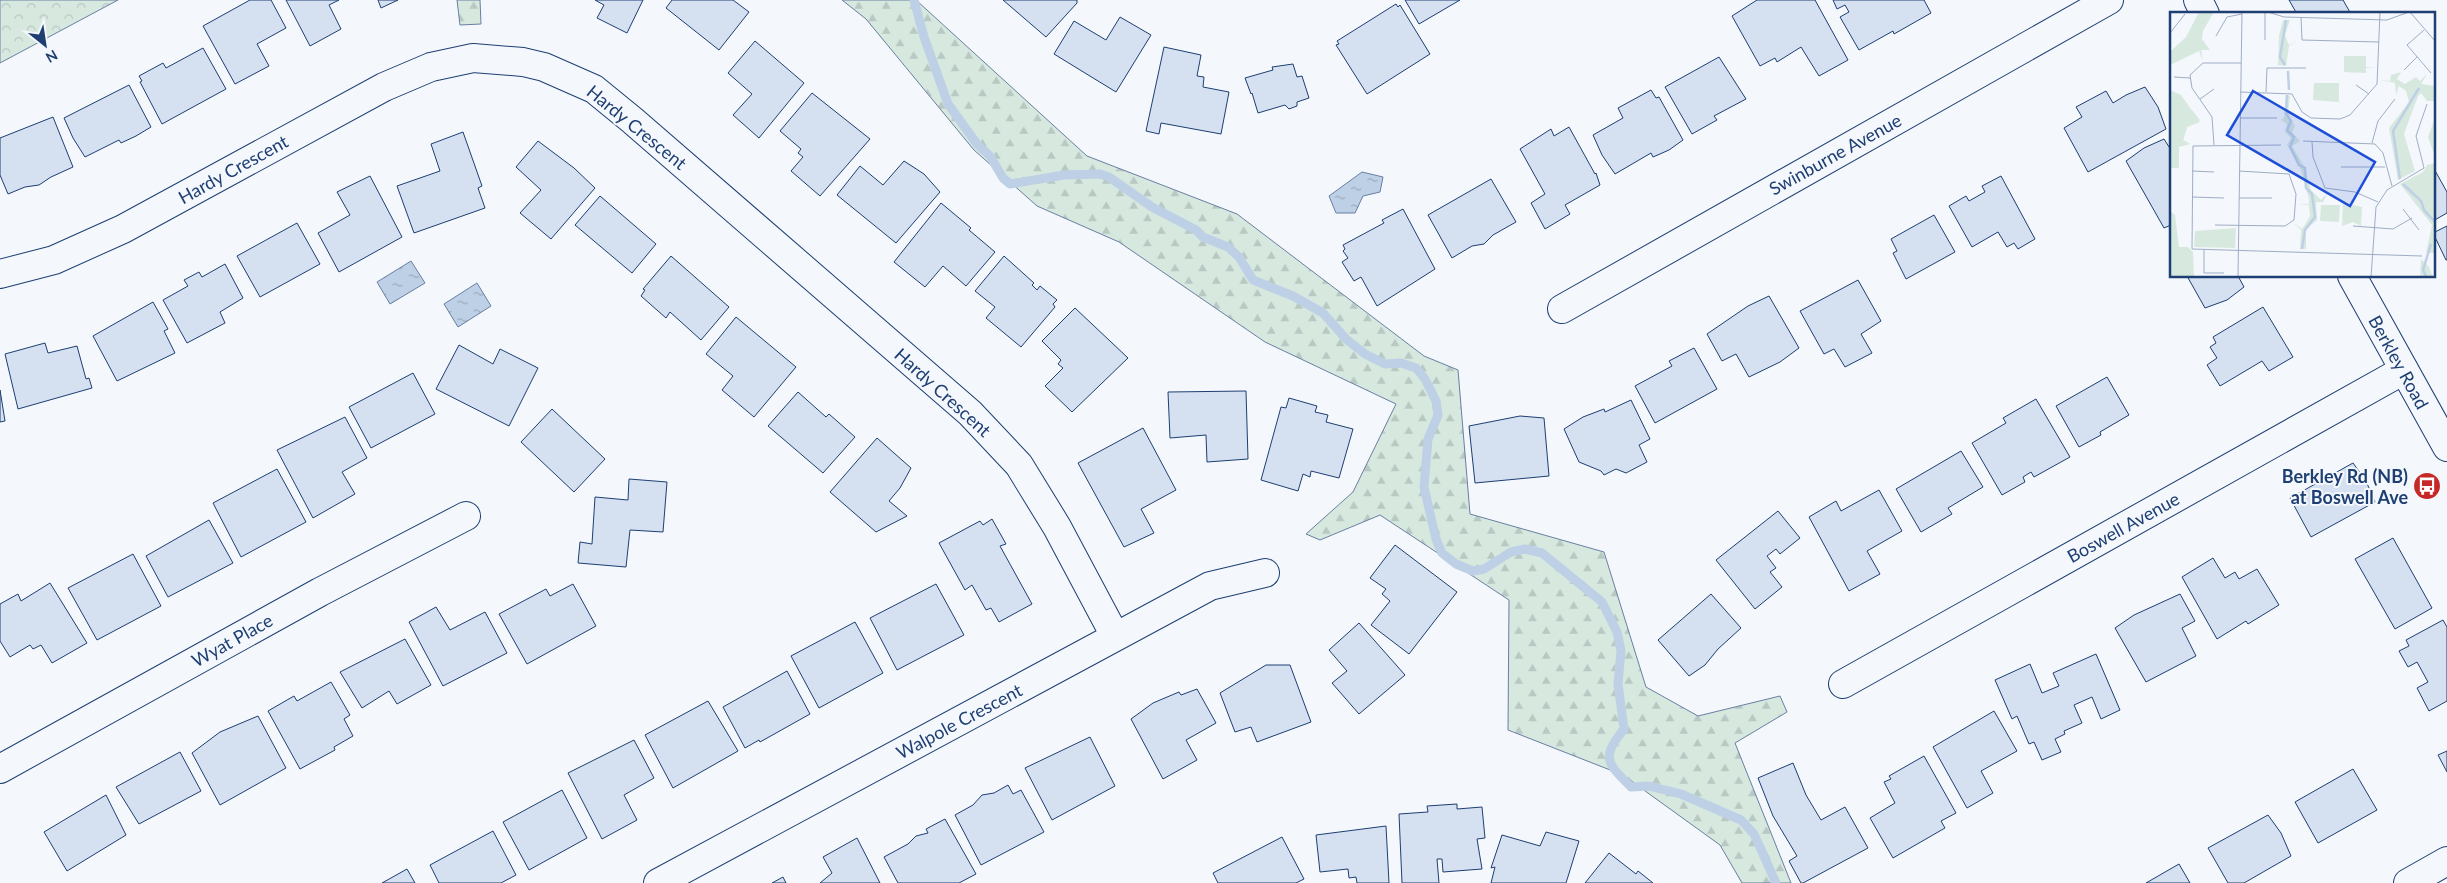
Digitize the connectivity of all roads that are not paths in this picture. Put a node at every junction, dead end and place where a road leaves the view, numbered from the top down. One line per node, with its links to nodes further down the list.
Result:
1 (2109, 0): 6 (street, Swinburne Avenue)
2 (2198, 0): 3 (street)
3 (2205, 12)
4 (0, 274): 11 (street, Hardy Crescent)
5 (2353, 278): 7 (street, Berkley Road)
6 (1562, 309)
7 (2404, 370): 8 (street, Berkley Road); 12 (street, Boswell Avenue)
8 (2447, 447)
9 (466, 516): 13 (street, Wyat Place)
10 (1265, 572): 11 (street, Walpole Crescent)
11 (1115, 636): 15 (street, Walpole Crescent)
12 (1843, 684)
13 (0, 769)
14 (2447, 861): 16 (street)
15 (658, 883)
16 (2408, 883)

